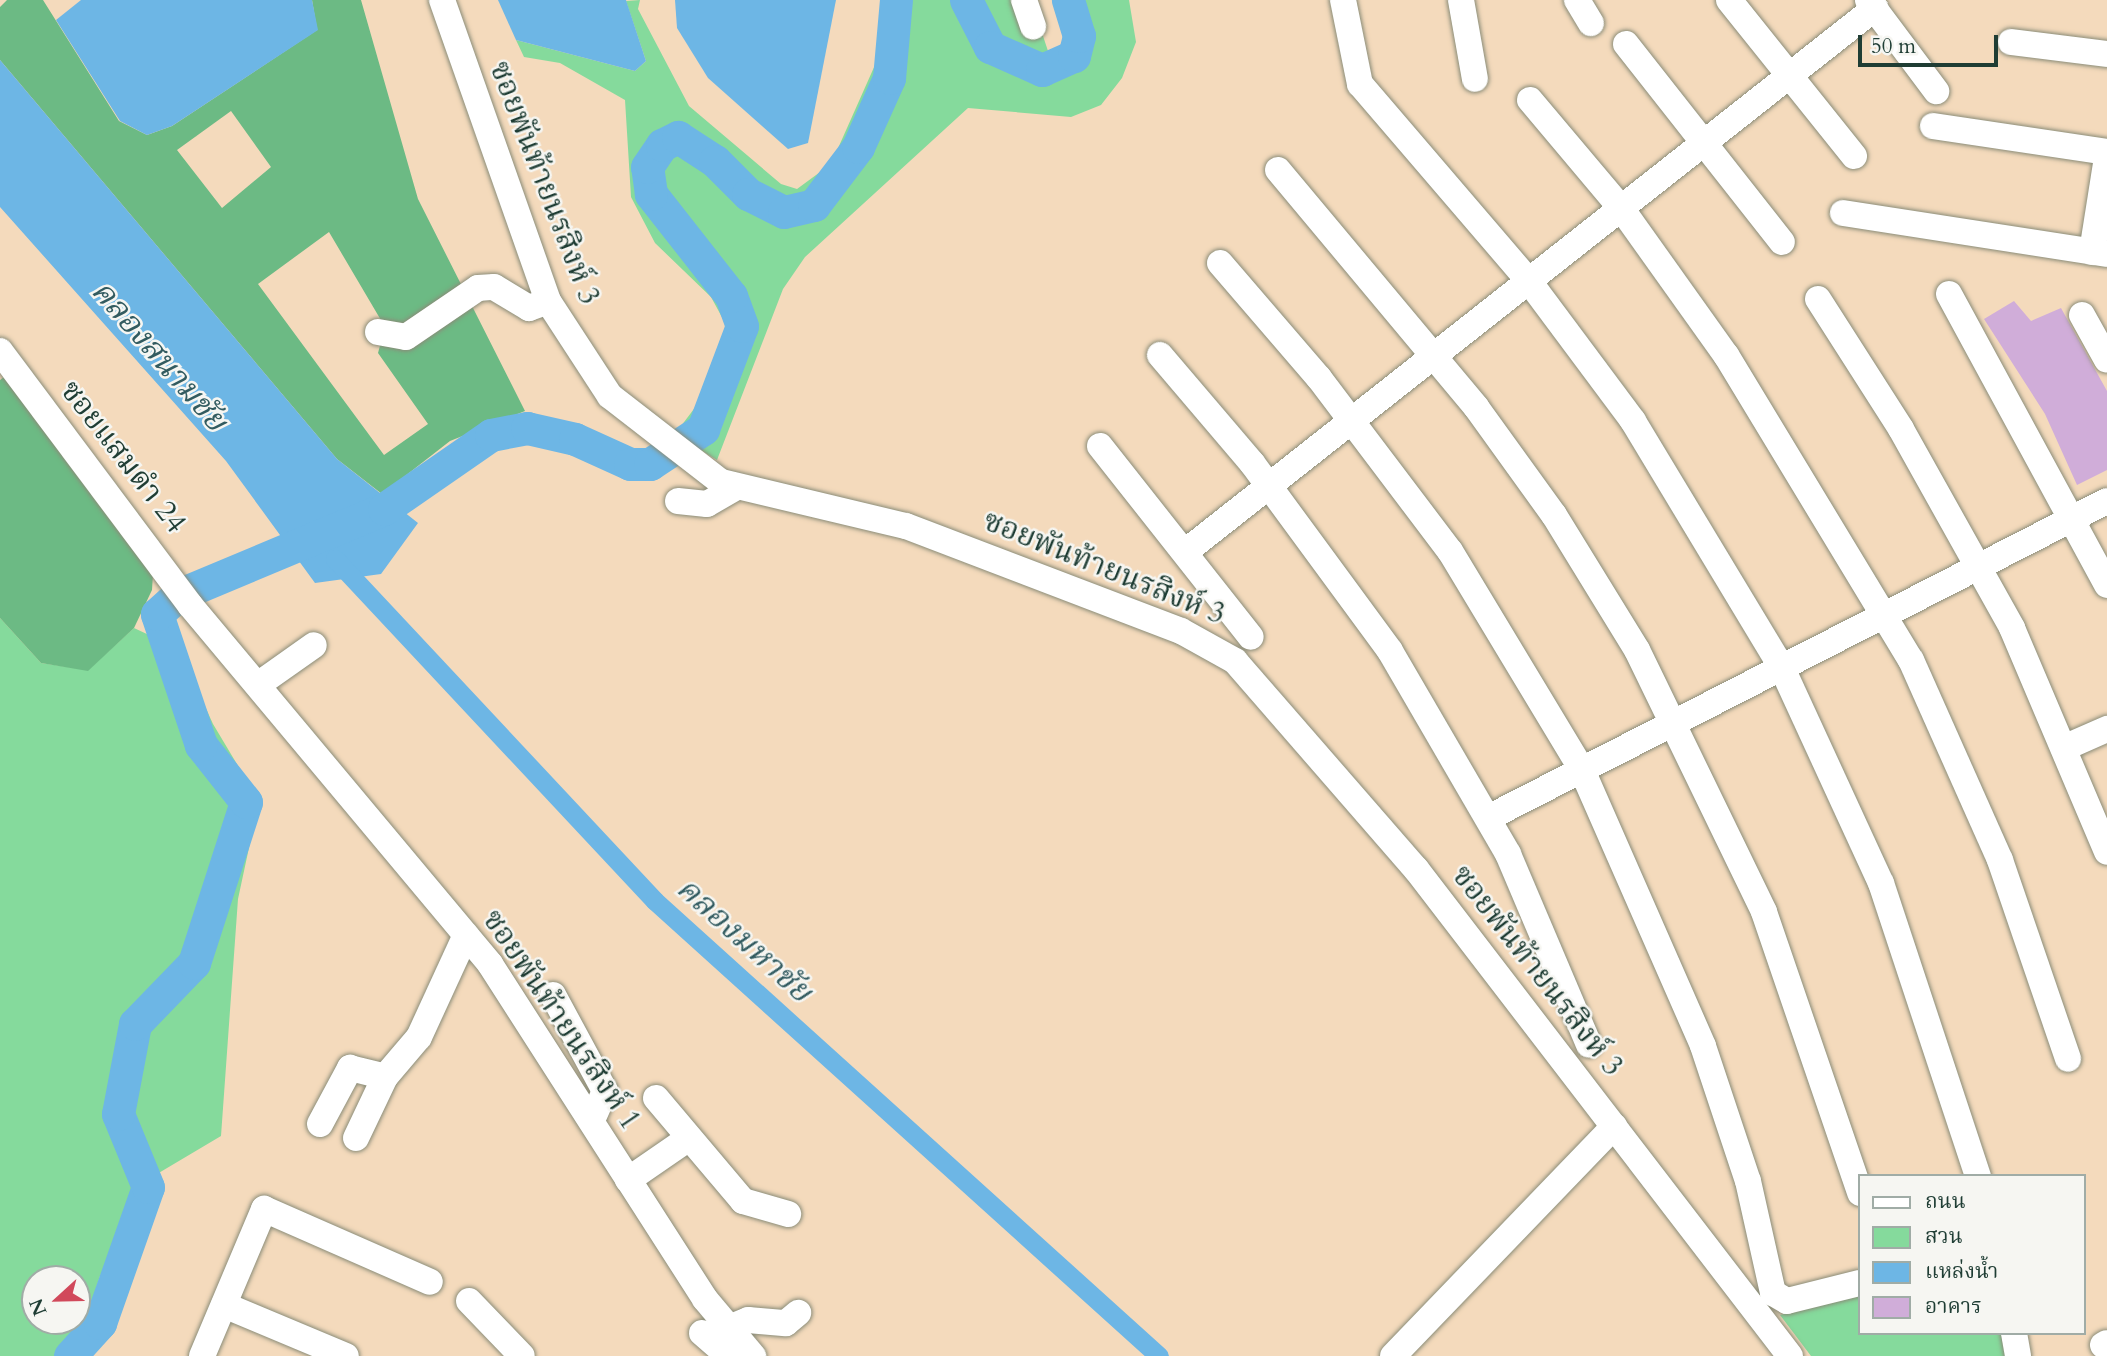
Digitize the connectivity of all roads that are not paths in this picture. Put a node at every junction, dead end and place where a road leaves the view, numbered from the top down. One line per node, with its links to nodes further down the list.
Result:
1 (442, 0): 31 (street, ซอยพันท้ายนรสิงห์ 3)
2 (1024, 0): 9 (street)
3 (1343, 0): 28 (street)
4 (1461, 0): 14 (street)
5 (1577, 0): 8 (street)
6 (1728, 0): 13 (street)
7 (1871, 4): 13 (street); 15 (street)
8 (1591, 23)
9 (1033, 26)
10 (2011, 42): 12 (street)
11 (1626, 44): 18 (street)
12 (2107, 54)
13 (1792, 73): 18 (street); 20 (street)
14 (1475, 79)
15 (1936, 91)
16 (1530, 100): 23 (street)
17 (1933, 126): 19 (street)
18 (1705, 141): 23 (street); 25 (street)
19 (2107, 152)
20 (1854, 156)
21 (2107, 157): 26 (street)
22 (1278, 170): 35 (street)
23 (1620, 208): 28 (street); 49 (street)
24 (1843, 213): 26 (street)
25 (1782, 242)
26 (2099, 253)
27 (1220, 263): 38 (street)
28 (1528, 281): 35 (street); 52 (street)
29 (1950, 294): 44 (street)
30 (1818, 299): 46 (street)
31 (548, 301): 33 (street); 41 (street, ซอยพันท้ายนรสิงห์ 3)
32 (2082, 315): 37 (street)
33 (378, 332)
34 (0, 351): 48 (street, ซอยแสมดำ 24)
35 (1435, 354): 38 (street); 54 (street)
36 (1160, 355): 40 (street)
37 (2107, 360)
38 (1351, 420): 40 (street); 57 (street)
39 (1100, 446): 45 (street)
40 (1269, 485): 45 (street); 58 (street)
41 (737, 487): 42 (street); 68 (street, ซอยพันท้ายนรสิงห์ 3)
42 (678, 501)
43 (2107, 501): 44 (street)
44 (2075, 518): 46 (street); 47 (street)
45 (1185, 552): 50 (street)
46 (1980, 567): 49 (street); 56 (street)
47 (2107, 585)
48 (190, 605): 53 (street, ซอยพันท้ายนรสิงห์ 1)
49 (1885, 615): 52 (street); 63 (street)
50 (1251, 637)
51 (314, 645): 53 (street)
52 (1782, 668): 54 (street); 71 (street)
53 (259, 684): 60 (street, ซอยพันท้ายนรสิงห์ 1)
54 (1676, 722): 57 (street); 73 (street)
55 (2107, 729): 56 (street)
56 (2066, 747): 59 (street)
57 (1582, 770): 58 (street); 76 (street)
58 (1488, 818): 62 (street)
59 (2106, 844)
60 (466, 935): 64 (street); 66 (street, ซอยพันท้ายนรสิงห์ 1)
61 (553, 995): 66 (street)
62 (1589, 1045)
63 (2068, 1059)
64 (385, 1077): 67 (street); 69 (street)
65 (656, 1098): 70 (street)
66 (592, 1120): 72 (street, ซอยพันท้ายนรสิงห์ 1)
67 (320, 1124)
68 (1614, 1126): 87 (street); 88 (street, ซอยพันท้ายนรสิงห์ 3)
69 (356, 1138)
70 (689, 1138): 72 (street); 74 (street)
71 (1977, 1174)
72 (628, 1180): 80 (street, ซอยพันท้ายนรสิงห์ 1)
73 (1858, 1187)
74 (788, 1214)
75 (430, 1282): 78 (street)
76 (1858, 1283)
77 (469, 1301): 84 (street)
78 (224, 1305): 82 (street); 83 (street)
79 (798, 1312): 80 (street)
80 (714, 1331): 85 (street); 86 (street, ซอยพันท้ายนรสิงห์ 1)
81 (2014, 1335): 89 (street)
82 (202, 1356)
83 (346, 1356)
84 (522, 1356)
85 (727, 1356)
86 (753, 1356)
87 (1393, 1356)
88 (1790, 1356)
89 (2018, 1356)

